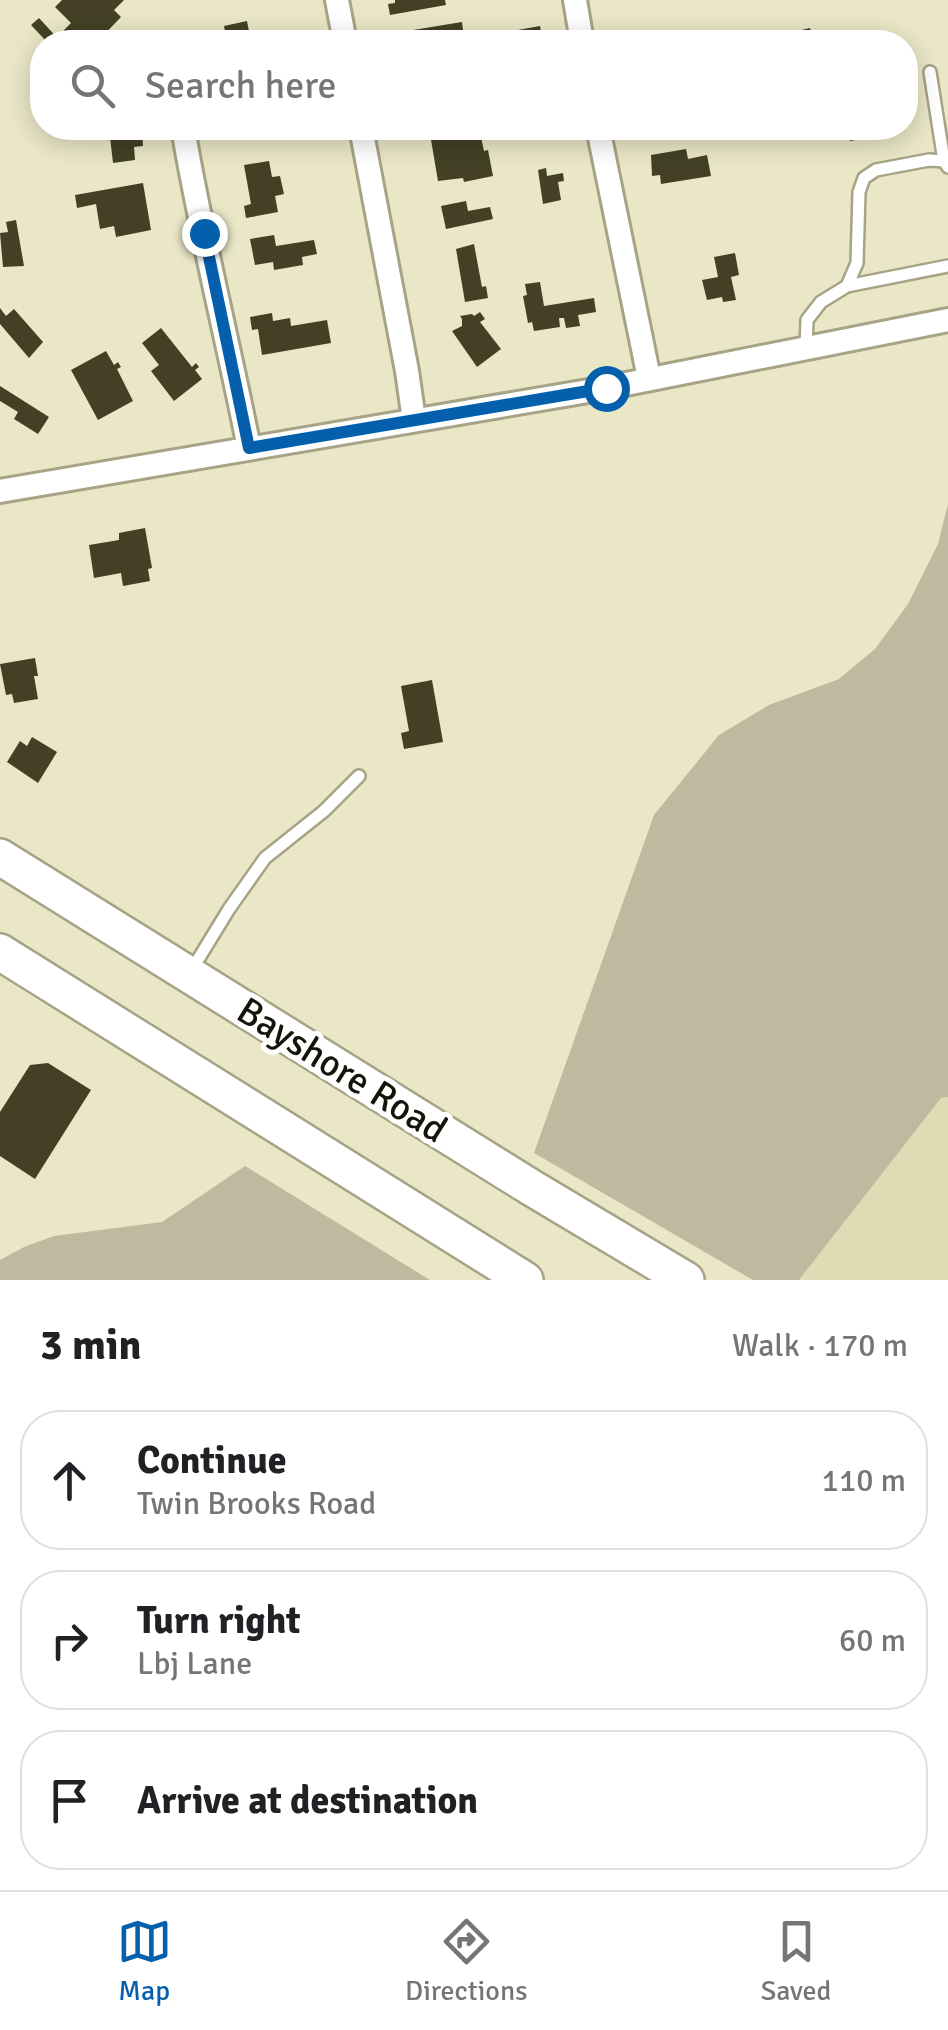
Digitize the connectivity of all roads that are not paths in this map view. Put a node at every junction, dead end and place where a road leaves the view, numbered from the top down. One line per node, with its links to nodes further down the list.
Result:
1 (338, 0): 3 (street)
2 (575, 0): 4 (street)
3 (344, 30)
4 (580, 30)
5 (930, 72): 9 (lane)
6 (184, 140): 16 (street)
7 (363, 140): 15 (street)
8 (600, 140): 14 (street)
9 (946, 164): 11 (lane)
10 (948, 266): 11 (lane)
11 (846, 286): 13 (lane)
12 (948, 320): 13 (street)
13 (806, 348): 14 (street)
14 (649, 378): 15 (street)
15 (414, 420): 16 (street)
16 (249, 448): 17 (street)
17 (0, 491)
18 (359, 776): 21 (lane)
19 (0, 857): 21 (main road, Bayshore Road)
20 (0, 952): 22 (main road)
21 (189, 974): 23 (main road, Bayshore Road)
22 (525, 1280)
23 (686, 1280)

